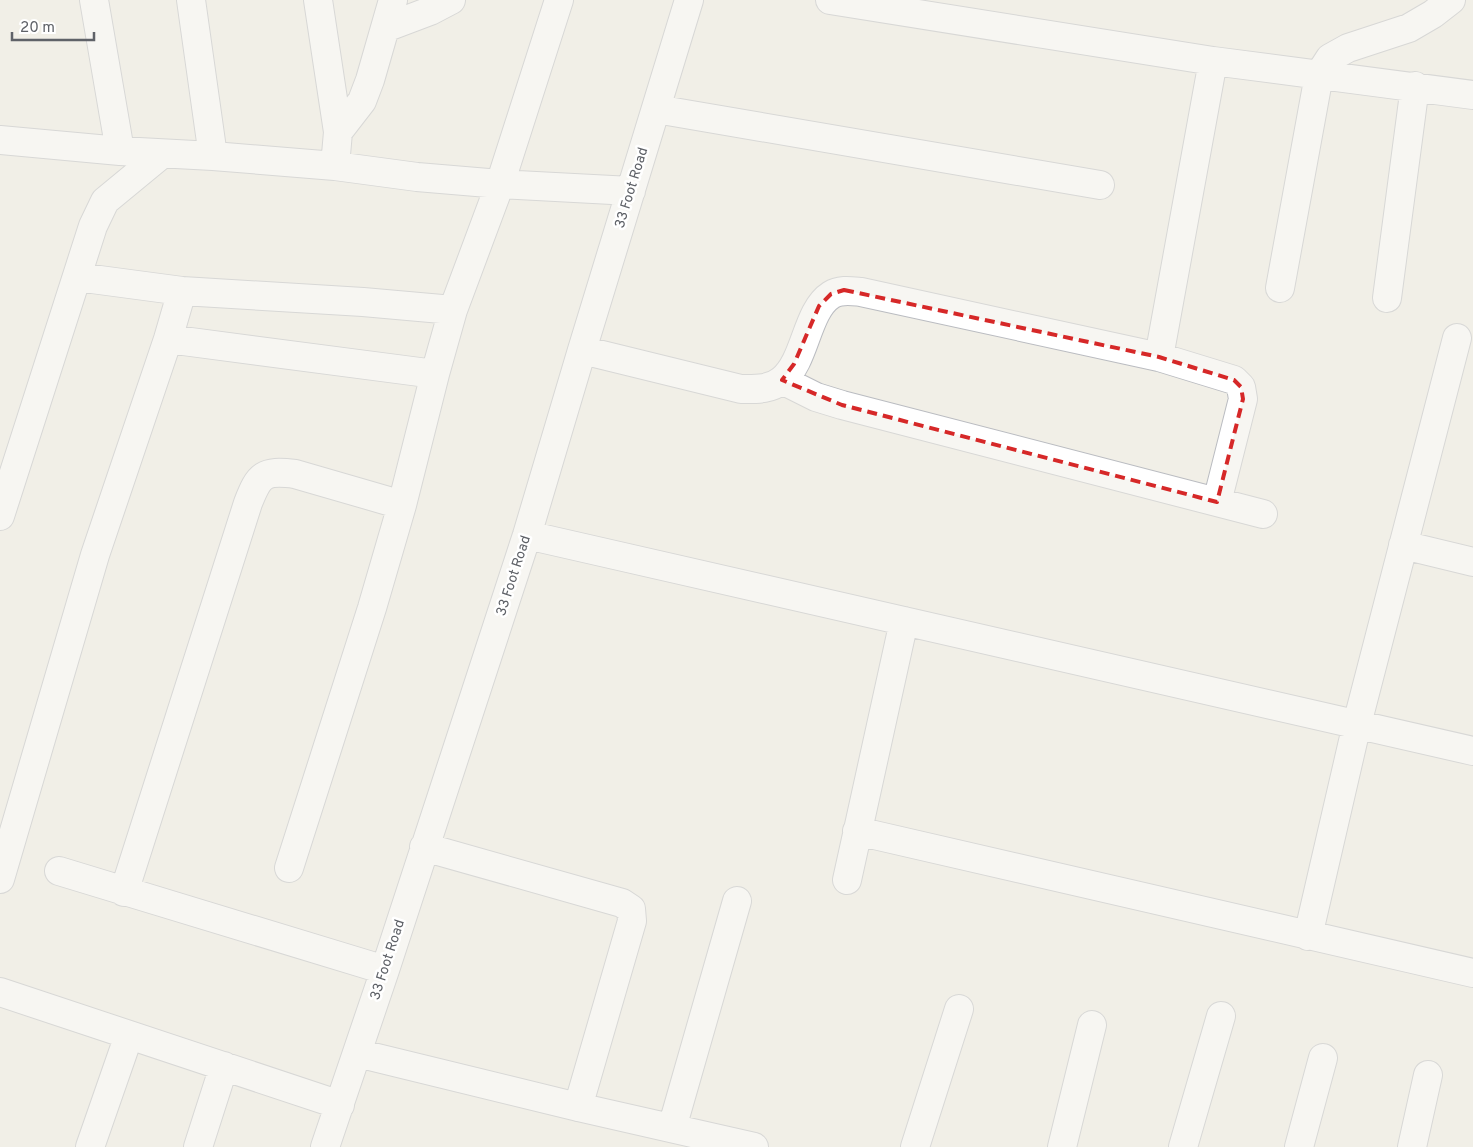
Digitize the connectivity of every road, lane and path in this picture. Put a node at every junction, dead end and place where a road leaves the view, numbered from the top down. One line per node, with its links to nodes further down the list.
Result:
1 (94, 0): 19 (street)
2 (190, 0): 21 (street)
3 (318, 0): 17 (street)
4 (393, 0): 11 (street)
5 (451, 0): 11 (street)
6 (559, 0): 23 (street)
7 (689, 0): 16 (street, 33 Foot Road)
8 (830, 0): 10 (street)
9 (1451, 0): 13 (street)
10 (907, 6): 12 (street)
11 (385, 28): 17 (street)
12 (1213, 61): 13 (street); 34 (street)
13 (1320, 75): 14 (street); 27 (street)
14 (1415, 86): 15 (street); 29 (street)
15 (1473, 95)
16 (656, 109): 24 (street); 25 (street, 33 Foot Road)
17 (338, 132): 22 (street)
18 (0, 140): 19 (street)
19 (120, 151): 20 (street)
20 (162, 154): 21 (street); 26 (street)
21 (213, 156): 22 (street)
22 (336, 166): 23 (street)
23 (500, 184): 25 (street); 30 (street)
24 (1100, 185)
25 (631, 190): 33 (street, 33 Foot Road)
26 (77, 277): 28 (street); 40 (street)
27 (1280, 288)
28 (182, 291): 30 (street); 32 (street)
29 (1387, 298)
30 (454, 310): 35 (street)
31 (1456, 338): 42 (street)
32 (168, 339): 35 (street); 51 (street)
33 (582, 350): 36 (street); 41 (street, 33 Foot Road)
34 (1159, 357): 36 (street); 37 (street)
35 (435, 374): 38 (street)
36 (782, 380): 37 (street)
37 (1217, 502): 39 (street)
38 (402, 505): 49 (street); 53 (street)
39 (1264, 514)
40 (0, 516)
41 (527, 535): 44 (street); 48 (street, 33 Foot Road)
42 (1403, 546): 43 (street); 45 (street)
43 (1473, 562)
44 (904, 621): 45 (street); 47 (street)
45 (1357, 724): 46 (street); 55 (street)
46 (1473, 751)
47 (857, 831): 52 (street); 55 (street)
48 (424, 848): 56 (street, 33 Foot Road); 68 (street)
49 (289, 868)
50 (59, 871): 53 (street)
51 (0, 879)
52 (847, 880)
53 (124, 892): 56 (street)
54 (737, 902): 69 (street)
55 (1308, 936): 57 (street)
56 (385, 970): 63 (street, 33 Foot Road)
57 (1473, 973)
58 (0, 992): 62 (street)
59 (959, 1010): 74 (street)
60 (1220, 1016): 76 (street)
61 (1092, 1026): 75 (street)
62 (129, 1035): 65 (street); 70 (street)
63 (357, 1053): 67 (street, 33 Foot Road); 68 (street)
64 (1323, 1058): 77 (street)
65 (224, 1066): 67 (street); 71 (street)
66 (1428, 1075): 78 (street)
67 (340, 1105): 72 (street, 33 Foot Road)
68 (578, 1107): 69 (street)
69 (672, 1128): 73 (street)
70 (90, 1147)
71 (198, 1147)
72 (325, 1147)
73 (754, 1147)
74 (915, 1147)
75 (1062, 1147)
76 (1183, 1147)
77 (1299, 1147)
78 (1412, 1147)

